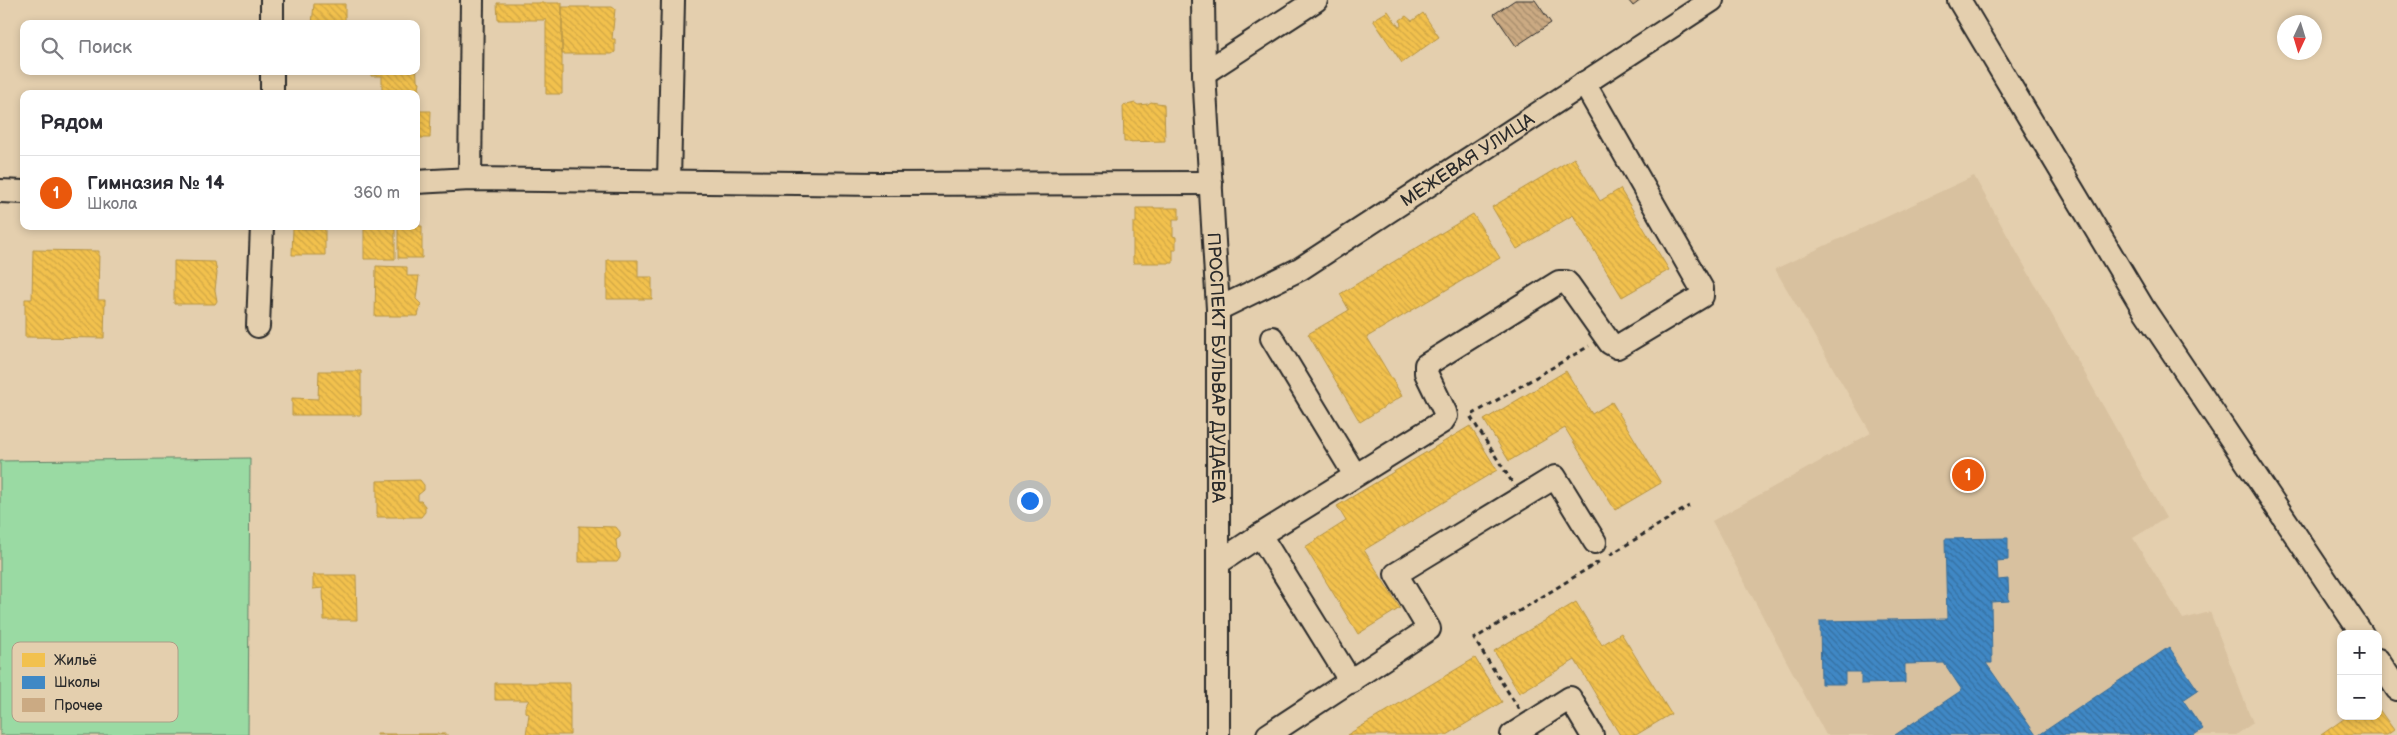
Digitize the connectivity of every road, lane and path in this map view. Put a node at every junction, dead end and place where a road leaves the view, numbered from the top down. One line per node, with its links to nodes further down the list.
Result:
1 (272, 0): 8 (street)
2 (472, 0): 13 (street)
3 (673, 0): 14 (street)
4 (1203, 0): 9 (street, ПРОСПЕКТ БУЛЬВАР ДУДАЕВА)
5 (1316, 0): 9 (street)
6 (1712, 0): 11 (street, МЕЖЕВАЯ УЛИЦА)
7 (1959, 0): 30 (street)
8 (272, 20)
9 (1204, 73): 16 (street, ПРОСПЕКТ БУЛЬВАР ДУДАЕВА)
10 (272, 75): 12 (street)
11 (1584, 83): 20 (street, МЕЖЕВАЯ УЛИЦА); 22 (street)
12 (272, 90)
13 (470, 179): 14 (street); 15 (street)
14 (669, 181): 16 (street)
15 (420, 182)
16 (1211, 183): 20 (street, ПРОСПЕКТ БУЛЬВАР ДУДАЕВА)
17 (0, 191): 18 (street)
18 (20, 192)
19 (262, 230): 21 (street)
20 (1218, 309): 29 (street, ПРОСПЕКТ БУЛЬВАР ДУДАЕВА)
21 (258, 326)
22 (1605, 337): 24 (street); 25 (path)
23 (1272, 338): 24 (street)
24 (1355, 475): 27 (street)
25 (1521, 497): 28 (street); 32 (street)
26 (1689, 506): 34 (path)
27 (1260, 535): 29 (street); 32 (street)
28 (1595, 542)
29 (1218, 563): 35 (street, ПРОСПЕКТ БУЛЬВАР ДУДАЕВА)
30 (2359, 630)
31 (2382, 666): 33 (street)
32 (1351, 682): 36 (street)
33 (2397, 689)
34 (1520, 730): 37 (street)
35 (1218, 735)
36 (1268, 735)
37 (1592, 735)

